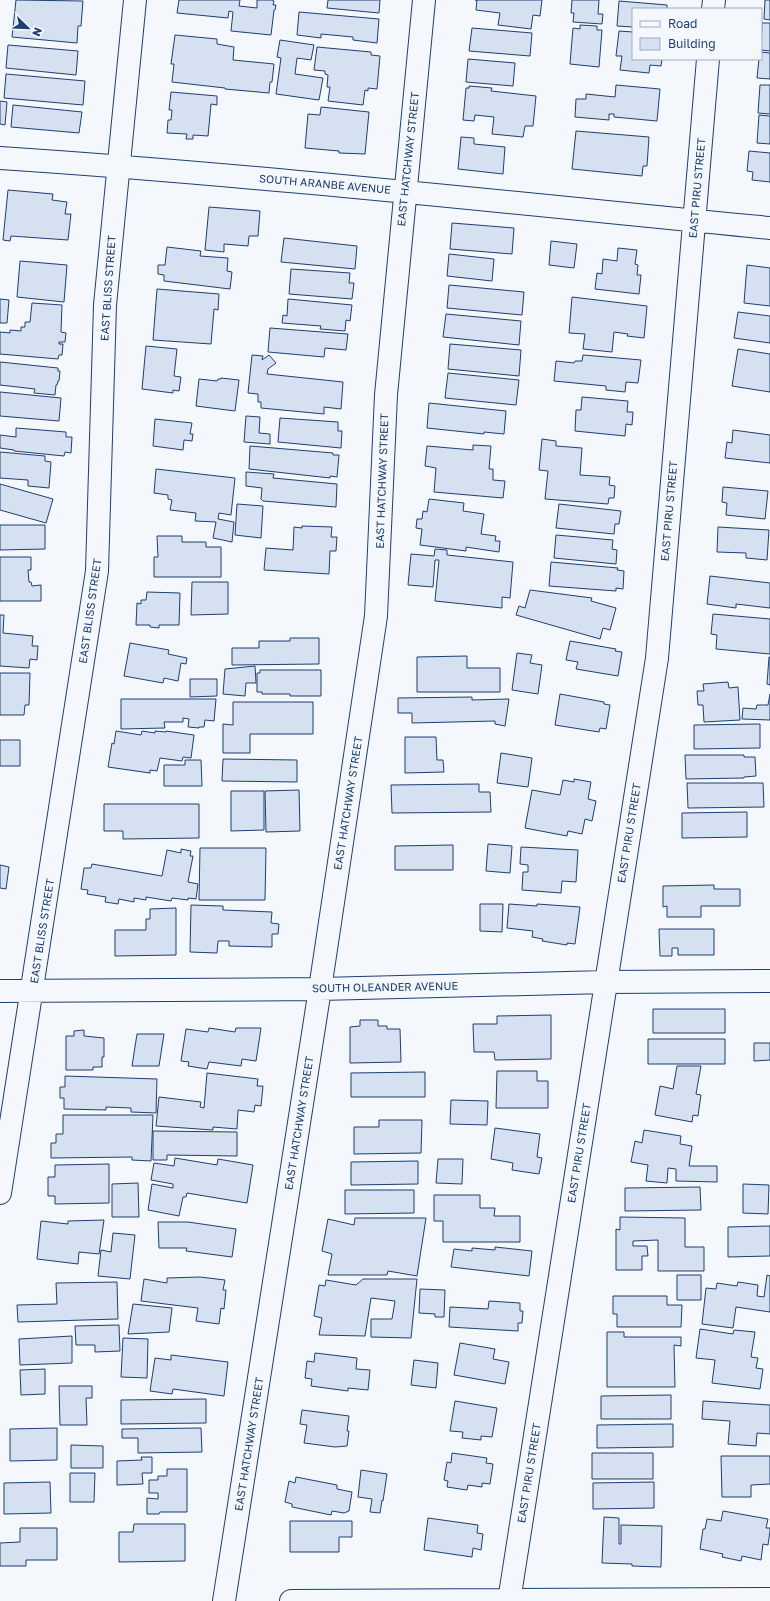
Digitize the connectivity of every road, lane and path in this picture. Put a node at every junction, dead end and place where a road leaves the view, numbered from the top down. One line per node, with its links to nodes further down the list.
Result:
1 (135, 0): 5 (street, EAST BLISS STREET)
2 (424, 0): 6 (street, EAST HATCHWAY STREET)
3 (708, 60): 7 (street, EAST PIRU STREET)
4 (0, 158): 5 (street, SOUTH ARANBE AVENUE)
5 (118, 166): 6 (street, SOUTH ARANBE AVENUE); 12 (street, EAST BLISS STREET)
6 (405, 192): 7 (street, SOUTH ARANBE AVENUE); 11 (street, EAST HATCHWAY STREET)
7 (694, 220): 8 (street, SOUTH ARANBE AVENUE); 10 (street, EAST PIRU STREET)
8 (770, 228)
9 (770, 981): 10 (street, SOUTH OLEANDER AVENUE)
10 (606, 982): 11 (street, SOUTH OLEANDER AVENUE); 16 (street, EAST PIRU STREET)
11 (320, 989): 12 (street, SOUTH OLEANDER AVENUE); 17 (street, EAST HATCHWAY STREET)
12 (32, 990): 13 (street, SOUTH OLEANDER AVENUE); 14 (street, EAST BLISS STREET)
13 (0, 991)
14 (0, 1193)
15 (770, 1599): 16 (street)
16 (509, 1600): 18 (street)
17 (224, 1601)
18 (291, 1601)

